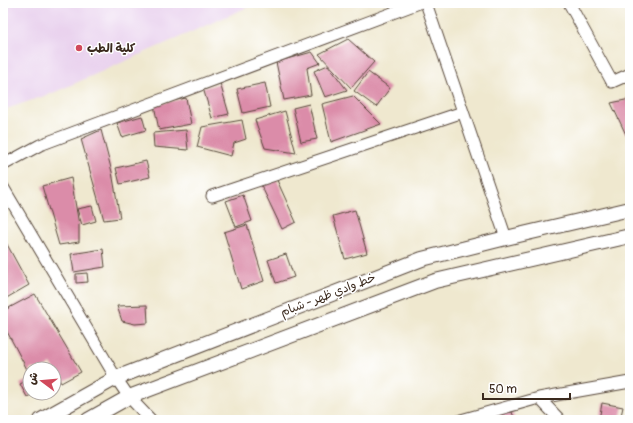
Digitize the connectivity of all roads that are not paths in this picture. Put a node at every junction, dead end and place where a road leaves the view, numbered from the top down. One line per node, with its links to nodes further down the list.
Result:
1 (419, 3): 6 (street)
2 (426, 3): 5 (street)
3 (569, 3): 4 (street)
4 (630, 74)
5 (463, 112): 8 (street); 11 (street)
6 (3, 165)
7 (3, 187): 12 (street)
8 (212, 196)
9 (630, 209): 11 (main road, خط وادي ظهر - شبام)
10 (630, 236): 14 (main road, خط وادي ظهر - شبام)
11 (506, 238): 12 (main road, خط وادي ظهر - شبام)
12 (116, 378): 14 (street); 16 (main road, خط وادي ظهر - شبام)
13 (630, 382): 15 (street)
14 (130, 397): 17 (main road, خط وادي ظهر - شبام); 18 (street)
15 (539, 398): 19 (street); 20 (street)
16 (41, 420)
17 (88, 420)
18 (151, 420)
19 (461, 420)
20 (560, 420)

